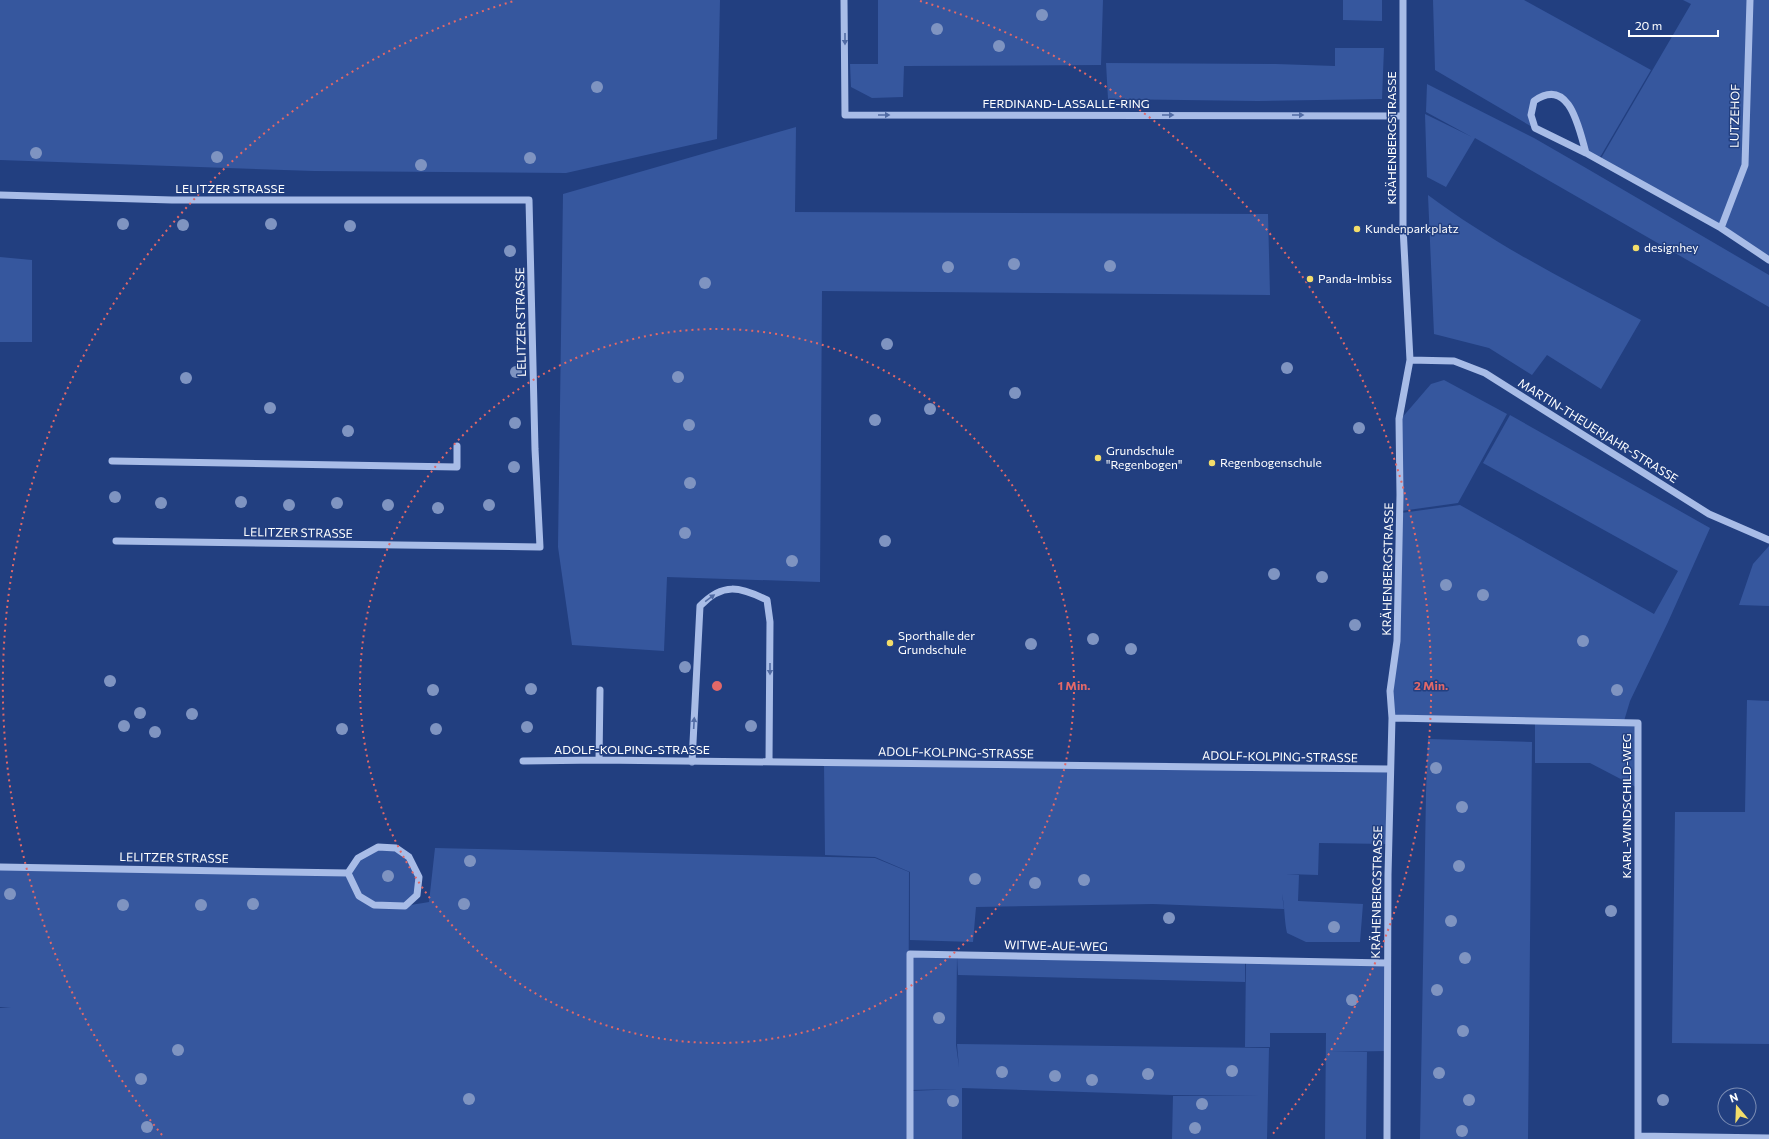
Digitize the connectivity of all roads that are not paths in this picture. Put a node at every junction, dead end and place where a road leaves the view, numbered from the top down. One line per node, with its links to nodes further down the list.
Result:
1 (844, 0): 4 (street, FERDINAND-LASSALLE-RING, one-way to 4)
2 (1403, 0): 4 (street, KRÄHENBERGSTRASSE)
3 (1750, 0): 7 (street, LUTZEHOF)
4 (1403, 116): 9 (street, KRÄHENBERGSTRASSE)
5 (1586, 154): 5 (street); 7 (street)
6 (0, 195): 13 (street, LELITZER STRASSE)
7 (1721, 228): 8 (street)
8 (1769, 260)
9 (1410, 360): 12 (street, MARTIN-THEUERJAHR-STRASSE); 15 (street, KRÄHENBERGSTRASSE)
10 (457, 446): 11 (street)
11 (112, 461)
12 (1769, 540)
13 (116, 541)
14 (600, 690): 17 (street)
15 (1392, 718): 20 (street, KRÄHENBERGSTRASSE); 24 (street, KARL-WINDSCHILD-WEG)
16 (523, 760): 17 (street, ADOLF-KOLPING-STRASSE)
17 (599, 760): 18 (street, ADOLF-KOLPING-STRASSE)
18 (692, 762): 19 (street, ADOLF-KOLPING-STRASSE); 19 (street, one-way to 19)
19 (769, 762): 20 (street, ADOLF-KOLPING-STRASSE)
20 (1389, 769): 23 (street, KRÄHENBERGSTRASSE)
21 (0, 867): 22 (street, LELITZER STRASSE)
22 (348, 873): 22 (street)
23 (1387, 963): 26 (street, WITWE-AUE-WEG); 27 (street, KRÄHENBERGSTRASSE)
24 (1638, 1137): 25 (street, KARL-WINDSCHILD-WEG)
25 (1769, 1138)
26 (910, 1139)
27 (1387, 1139)

